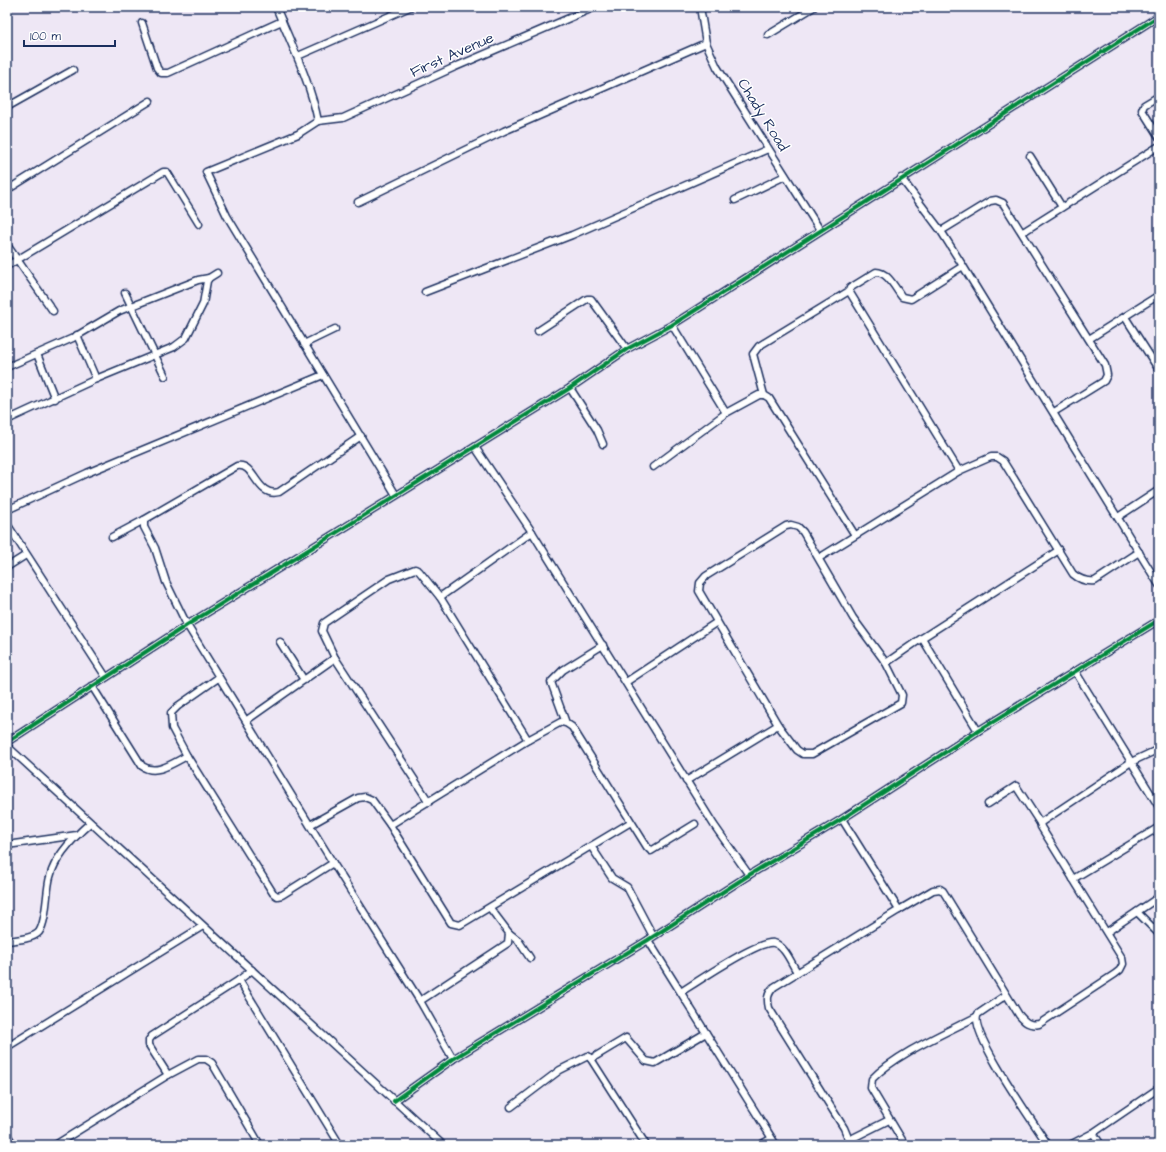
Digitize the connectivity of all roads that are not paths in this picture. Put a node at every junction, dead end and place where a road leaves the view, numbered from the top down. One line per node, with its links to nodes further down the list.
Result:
1 (276, 7): 9 (street)
2 (410, 7): 13 (street)
3 (576, 7): 7 (street)
4 (595, 7): 7 (street, First Avenue)
5 (700, 7): 12 (street, Chady Road)
6 (814, 7): 11 (street)
7 (578, 14): 18 (street, First Avenue)
8 (1159, 16): 24 (street)
9 (282, 21): 10 (street); 13 (street)
10 (142, 23)
11 (768, 35)
12 (706, 43): 21 (street, Chady Road); 27 (street)
13 (298, 56): 18 (street)
14 (73, 70): 17 (street)
15 (1159, 96): 19 (street)
16 (150, 101): 25 (street)
17 (7, 107)
18 (318, 121): 51 (street)
19 (1159, 137)
20 (1159, 146): 28 (street)
21 (768, 149): 23 (street, Chady Road); 40 (street)
22 (1030, 156): 28 (street)
23 (785, 176): 26 (street); 30 (street, Chady Road)
24 (902, 178): 30 (street); 31 (street)
25 (7, 190)
26 (735, 200)
27 (358, 202)
28 (1062, 208): 32 (street)
29 (200, 224): 34 (street)
30 (820, 230): 46 (street)
31 (941, 230): 32 (street); 36 (street)
32 (1023, 232): 50 (street)
33 (7, 245): 34 (street)
34 (17, 260): 35 (street); 44 (street)
35 (7, 266)
36 (964, 266): 39 (street); 64 (street)
37 (217, 273): 38 (street)
38 (209, 278): 43 (street); 54 (street)
39 (849, 291): 61 (street); 71 (street)
40 (425, 292)
41 (125, 293): 43 (street)
42 (1159, 295): 45 (street)
43 (132, 307): 49 (street); 54 (street)
44 (53, 311)
45 (1125, 317): 50 (street); 56 (street)
46 (672, 325): 52 (street); 65 (street)
47 (335, 329): 51 (street)
48 (538, 331): 52 (street)
49 (77, 335): 53 (street); 59 (street)
50 (1089, 339): 64 (street)
51 (304, 344): 57 (street)
52 (627, 349): 60 (street)
53 (38, 354): 55 (street); 62 (street)
54 (155, 354): 58 (street); 59 (street)
55 (7, 367)
56 (1159, 370)
57 (323, 375): 67 (street); 74 (street)
58 (165, 376)
59 (96, 379): 62 (street)
60 (570, 388): 68 (street); 69 (street)
61 (764, 396): 65 (street); 79 (street)
62 (55, 399): 66 (street)
63 (7, 410): 66 (street)
64 (1054, 412): 75 (street)
65 (726, 413): 70 (street)
66 (9, 419)
67 (361, 436): 73 (street); 76 (street)
68 (603, 444)
69 (476, 446): 73 (street); 78 (street)
70 (653, 467)
71 (959, 471): 79 (street); 81 (street)
72 (1159, 490): 75 (street)
73 (396, 496): 90 (street)
74 (7, 510)
75 (1118, 517): 82 (street)
76 (144, 520): 80 (street); 90 (street)
77 (7, 524): 83 (street)
78 (532, 532): 87 (street); 93 (street)
79 (855, 535): 84 (street)
80 (112, 537)
81 (1059, 550): 82 (street); 91 (street)
82 (1139, 552): 86 (street)
83 (26, 555): 85 (street); 97 (street)
84 (819, 558): 89 (street); 95 (street)
85 (7, 567)
86 (1159, 585)
87 (440, 597): 94 (street); 106 (street)
88 (1159, 620): 96 (street)
89 (717, 622): 100 (street); 104 (street)
90 (187, 625): 97 (street); 98 (street)
91 (922, 638): 95 (street); 105 (street)
92 (280, 642): 99 (street)
93 (603, 645): 100 (street); 103 (street)
94 (335, 658): 99 (street); 113 (street)
95 (886, 662): 104 (street)
96 (1075, 671): 105 (street); 111 (street)
97 (106, 677): 101 (street)
98 (218, 678): 102 (street); 110 (street)
99 (304, 680): 102 (street)
100 (626, 682): 112 (street)
101 (92, 686): 107 (street); 110 (street)
102 (247, 720): 121 (street)
103 (566, 723): 106 (street); 117 (street)
104 (778, 725): 112 (street)
105 (978, 731): 116 (street)
106 (528, 740): 113 (street)
107 (7, 742)
108 (7, 746): 118 (street)
109 (1159, 749): 111 (street)
110 (188, 756): 127 (street)
111 (1131, 762): 115 (street); 119 (street)
112 (686, 781): 128 (street)
113 (429, 802): 122 (street)
114 (988, 804): 119 (street)
115 (1159, 807)
116 (842, 819): 128 (street); 132 (street)
117 (631, 822): 120 (street); 126 (street)
118 (90, 823): 124 (street); 134 (street)
119 (1040, 823): 129 (street)
120 (695, 824)
121 (310, 825): 122 (street); 127 (street)
122 (390, 825): 131 (street)
123 (1159, 828): 129 (street)
124 (77, 835): 125 (street); 139 (street)
125 (7, 845)
126 (591, 846): 131 (street); 138 (street)
127 (333, 863): 146 (street)
128 (749, 875): 138 (street)
129 (1073, 879): 135 (street)
130 (1159, 897): 133 (street)
131 (490, 908): 136 (street)
132 (899, 910): 142 (street); 145 (street)
133 (1137, 912): 135 (street); 137 (street)
134 (202, 926): 141 (street); 149 (street)
135 (1107, 932): 145 (street)
136 (510, 933): 140 (street); 146 (street)
137 (1159, 934)
138 (650, 938): 144 (street); 151 (street)
139 (7, 941)
140 (530, 958)
141 (252, 970): 143 (street); 154 (street)
142 (797, 972): 144 (street); 160 (street)
143 (239, 980): 152 (street); 164 (street)
144 (681, 992): 148 (street)
145 (1006, 994): 147 (street)
146 (420, 1000): 151 (street)
147 (976, 1017): 156 (street); 170 (street)
148 (706, 1033): 150 (street); 159 (street)
149 (7, 1048)
150 (591, 1059): 155 (street); 166 (street)
151 (453, 1060): 154 (street)
152 (168, 1075): 162 (street); 163 (street)
153 (1159, 1088): 157 (street)
154 (394, 1101): 165 (street)
155 (511, 1107)
156 (889, 1120): 160 (street); 169 (street)
157 (1093, 1133): 171 (street); 172 (street)
158 (7, 1135): 161 (street)
159 (771, 1139): 167 (street); 168 (street)
160 (846, 1143)
161 (14, 1145)
162 (55, 1145)
163 (260, 1145)
164 (340, 1145)
165 (443, 1145)
166 (646, 1145)
167 (760, 1145)
168 (776, 1145)
169 (905, 1145)
170 (1048, 1145)
171 (1070, 1145)
172 (1101, 1145)

